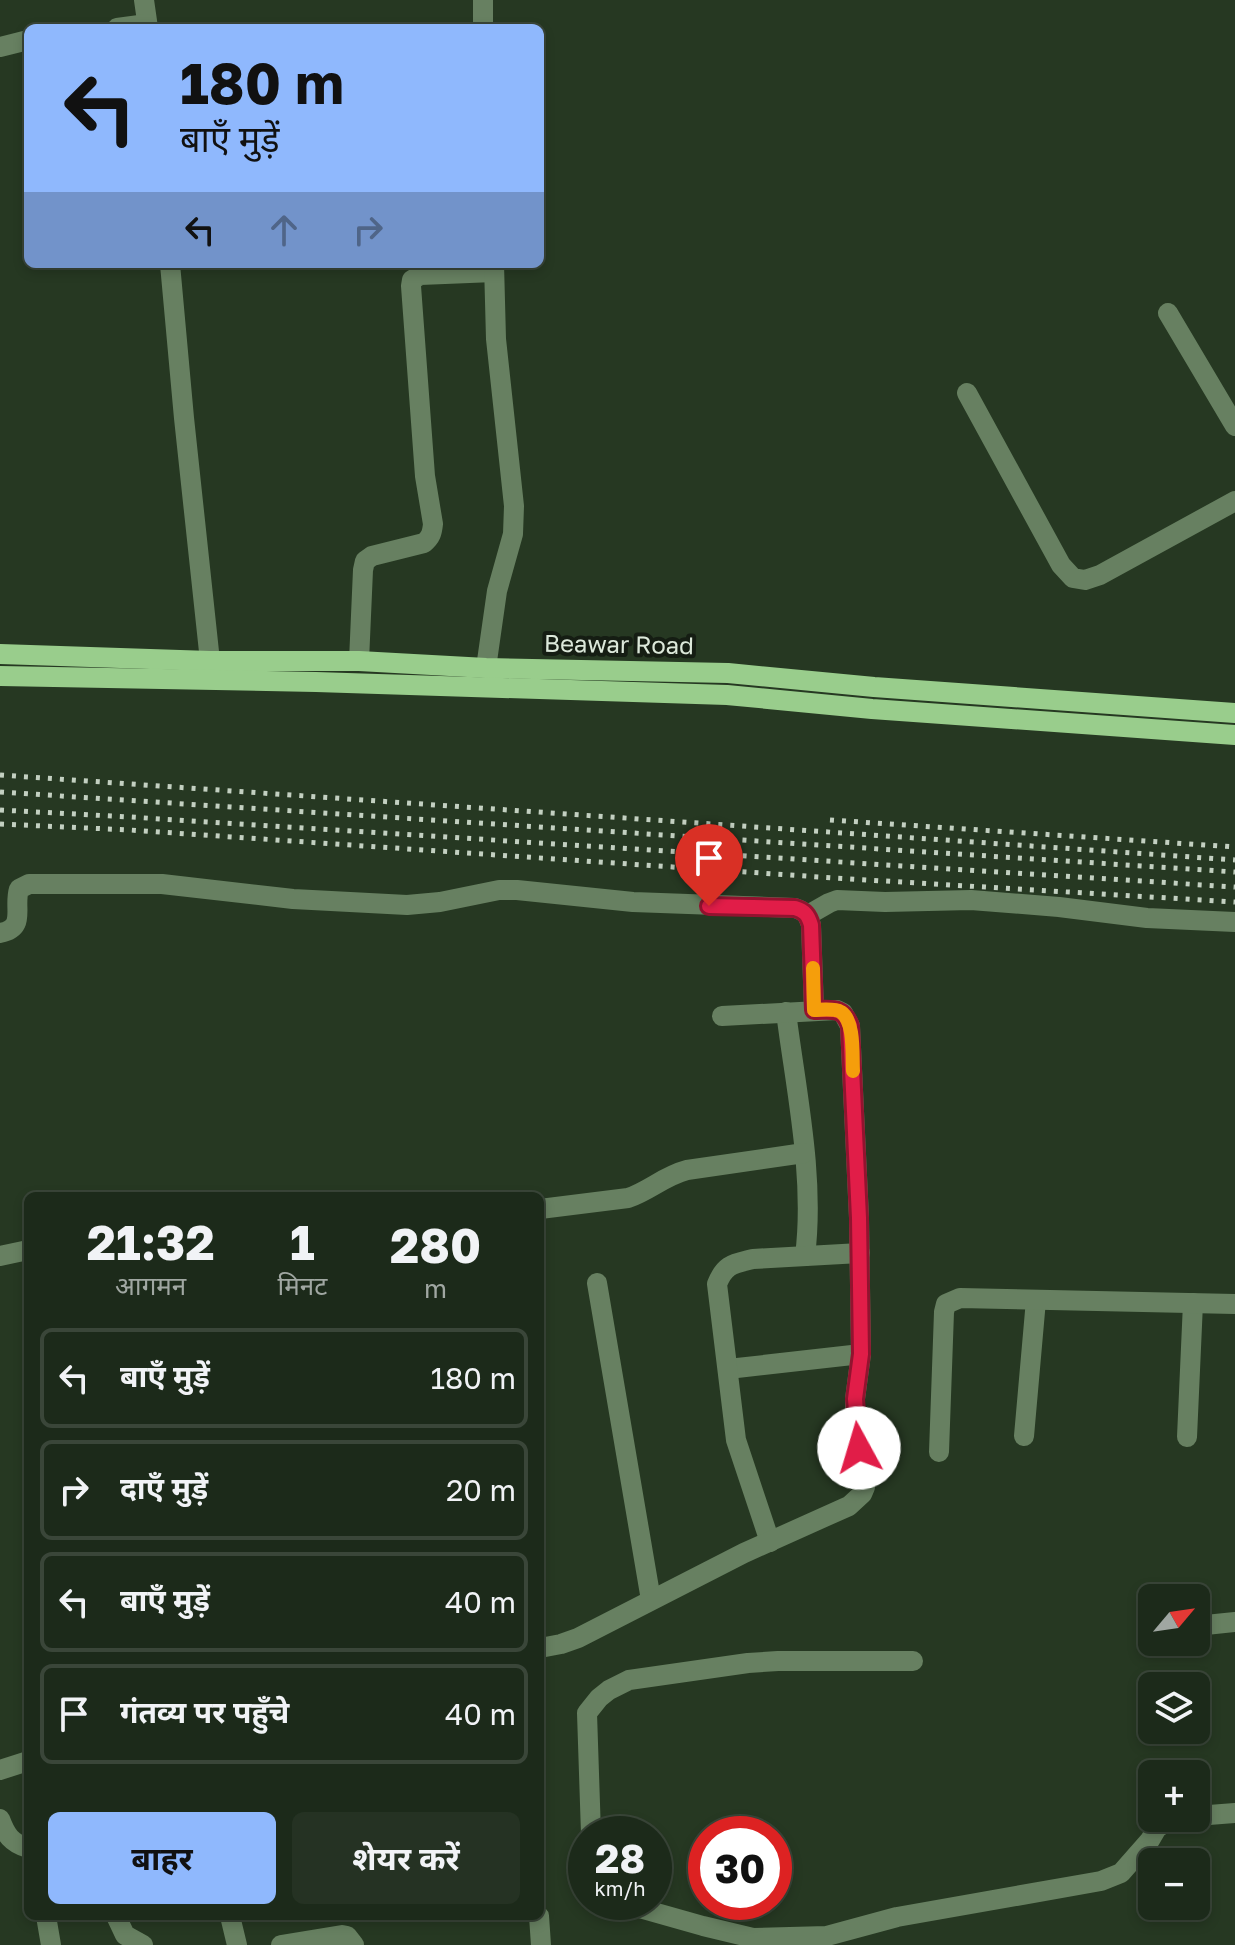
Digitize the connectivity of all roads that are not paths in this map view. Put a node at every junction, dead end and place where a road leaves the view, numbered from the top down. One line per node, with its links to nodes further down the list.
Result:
1 (144, 0): 4 (street)
2 (504, 0): 3 (street)
3 (483, 12)
4 (148, 24)
5 (24, 41): 6 (street)
6 (0, 47)
7 (170, 268): 14 (street)
8 (494, 268): 15 (street); 16 (street)
9 (1168, 313): 11 (street)
10 (967, 393): 12 (street)
11 (1235, 426)
12 (1235, 501)
13 (0, 654): 14 (main road, Beawar Road)
14 (210, 661): 15 (main road, Beawar Road)
15 (359, 661): 16 (main road, Beawar Road)
16 (486, 668): 18 (main road, Beawar Road)
17 (0, 676): 19 (main road, Beawar Road)
18 (1235, 713)
19 (1235, 735)
20 (808, 915): 21 (street); 22 (street); 23 (street)
21 (1235, 922)
22 (0, 933)
23 (814, 1010): 24 (street); 29 (street)
24 (786, 1012): 25 (street); 26 (street)
25 (722, 1016)
26 (804, 1153): 27 (street); 31 (street)
27 (544, 1208)
28 (24, 1251): 30 (street)
29 (860, 1253): 31 (street); 36 (street)
30 (0, 1256)
31 (805, 1256): 37 (street)
32 (597, 1283): 42 (street)
33 (1036, 1300): 34 (street); 38 (street); 40 (street)
34 (1193, 1303): 35 (street); 39 (street)
35 (1235, 1304)
36 (861, 1354): 37 (street); 41 (street)
37 (728, 1369): 41 (street)
38 (1024, 1436)
39 (1187, 1437)
40 (939, 1452)
41 (770, 1542): 42 (street)
42 (651, 1600): 45 (street)
43 (1235, 1622): 44 (street)
44 (1210, 1625)
45 (544, 1648)
46 (913, 1661): 51 (street)
47 (24, 1762): 48 (street)
48 (0, 1770)
49 (1235, 1813): 50 (street)
50 (1210, 1815)
51 (590, 1816)
52 (0, 1819): 54 (street)
53 (1155, 1832): 55 (street)
54 (24, 1847)
55 (672, 1918)
56 (47, 1920): 60 (street)
57 (118, 1920): 61 (street)
58 (231, 1920): 62 (street)
59 (539, 1920): 65 (street)
60 (51, 1945)
61 (143, 1945)
62 (237, 1945)
63 (281, 1945): 64 (street)
64 (354, 1945)
65 (539, 1945)

